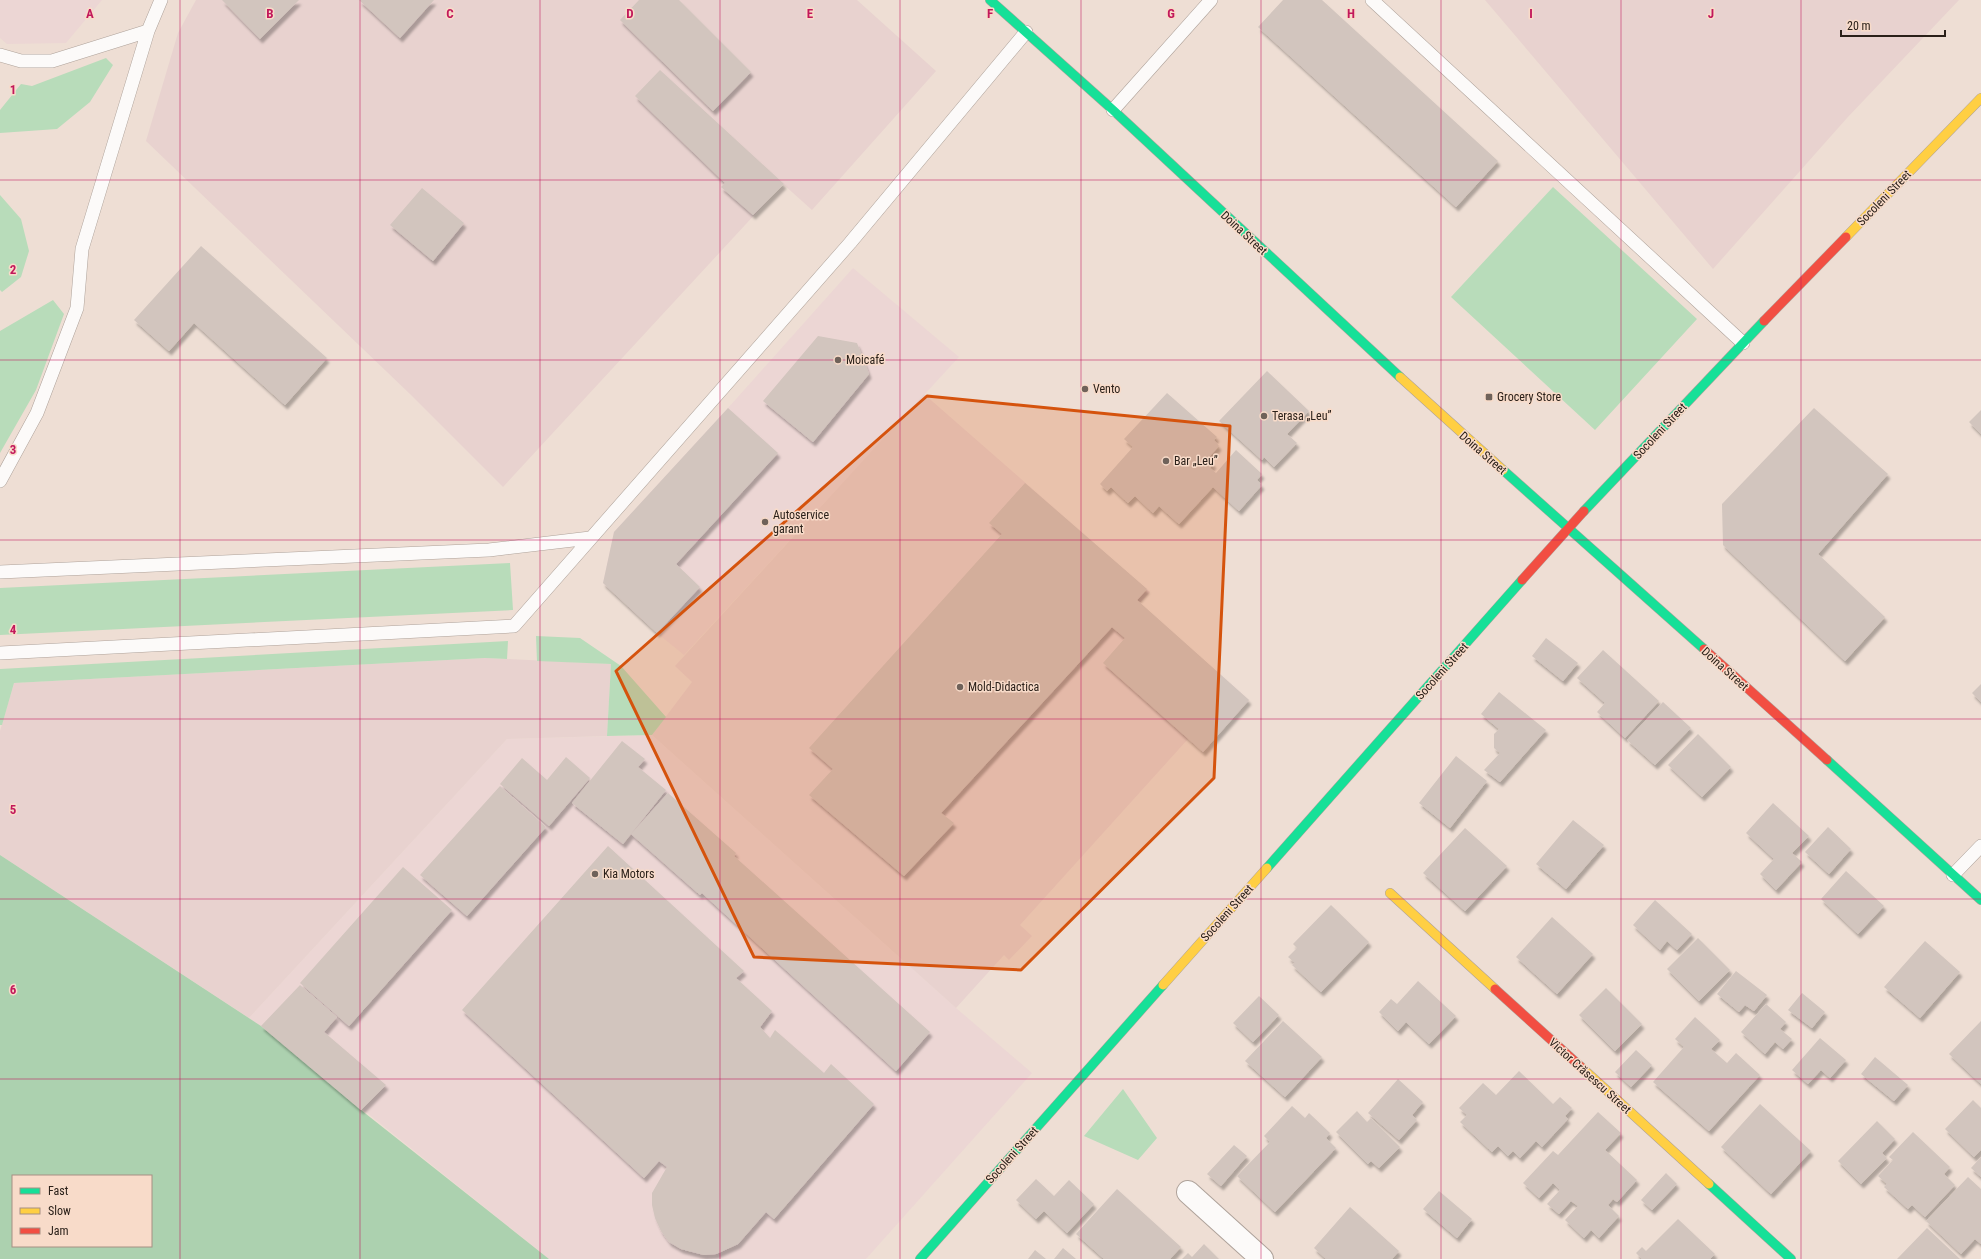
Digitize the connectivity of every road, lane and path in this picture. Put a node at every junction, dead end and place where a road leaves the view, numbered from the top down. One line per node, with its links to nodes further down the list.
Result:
1 (161, 0): 5 (lane)
2 (990, 0): 6 (main road, Doina Street)
3 (1210, 0): 9 (lane)
4 (1372, 0): 10 (lane)
5 (148, 31): 7 (lane); 11 (lane)
6 (1026, 32): 9 (main road, Doina Street); 13 (lane)
7 (0, 55)
8 (1981, 98): 10 (main road, Socoleni Street)
9 (1112, 110): 12 (main road, Doina Street)
10 (1743, 343): 12 (main road, Socoleni Street)
11 (0, 481)
12 (1568, 527): 17 (main road, Doina Street); 21 (main road, Socoleni Street)
13 (590, 538): 14 (lane); 15 (lane)
14 (0, 572)
15 (0, 653)
16 (1981, 846): 17 (lane)
17 (1953, 875): 19 (main road, Doina Street)
18 (1390, 893): 23 (main road, Victor Crăsescu Street)
19 (1981, 900)
20 (1188, 1192): 22 (street)
21 (920, 1259)
22 (1262, 1259)
23 (1791, 1259)

